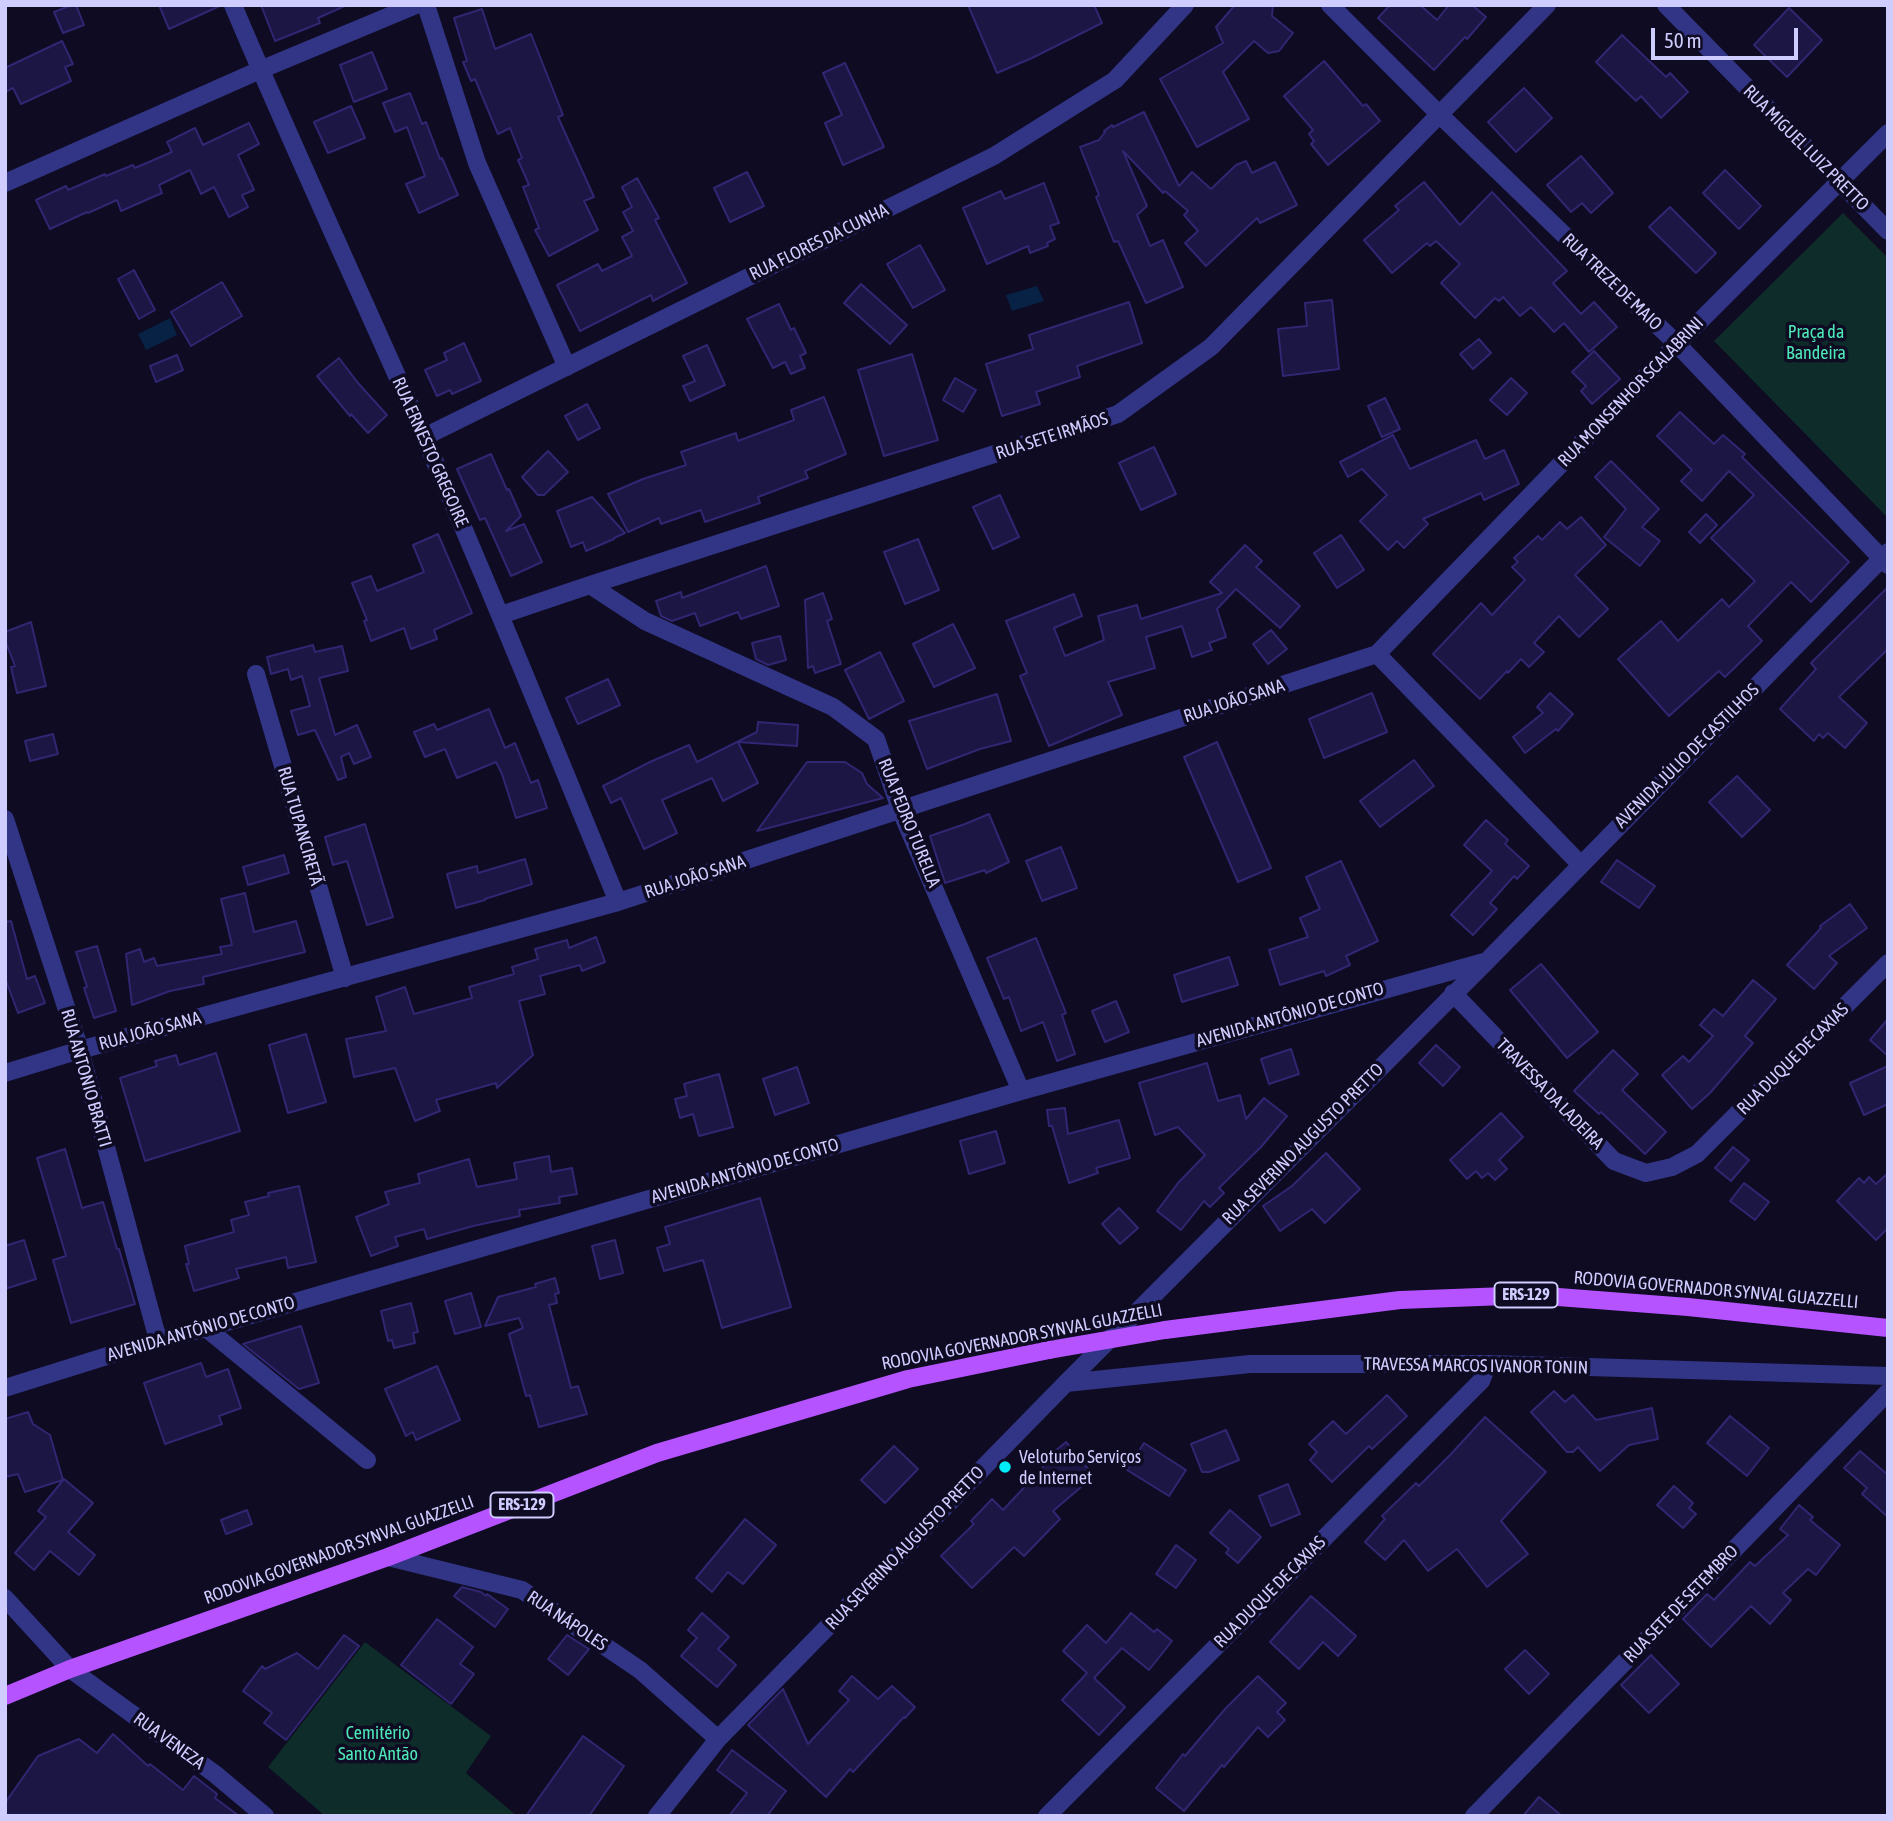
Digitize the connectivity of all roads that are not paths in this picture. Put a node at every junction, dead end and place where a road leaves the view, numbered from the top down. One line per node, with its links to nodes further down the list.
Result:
1 (233, 5): 8 (street, RUA ERNESTO GREGOIRE)
2 (416, 5): 8 (street)
3 (426, 5): 15 (street)
4 (1185, 5): 15 (street, RUA FLORES DA CUNHA)
5 (1330, 5): 9 (street, RUA TREZE DE MAIO)
6 (1547, 5): 9 (street, RUA SETE IRMÃOS)
7 (1666, 5): 12 (street, RUA MIGUEL LUIZ PRETTO)
8 (260, 70): 11 (street); 16 (street, RUA ERNESTO GREGOIRE)
9 (1440, 115): 14 (street, RUA TREZE DE MAIO); 18 (street, RUA SETE IRMÃOS)
10 (1888, 133): 12 (street, RUA MONSENHOR SCALABRINI)
11 (6, 182)
12 (1838, 182): 13 (street, RUA MIGUEL LUIZ PRETTO); 14 (street, RUA MONSENHOR SCALABRINI)
13 (1888, 231)
14 (1677, 344): 17 (street, RUA TREZE DE MAIO); 20 (street, RUA MONSENHOR SCALABRINI)
15 (567, 367): 16 (street, RUA FLORES DA CUNHA)
16 (424, 437): 19 (street, RUA ERNESTO GREGOIRE)
17 (1885, 558): 24 (street, AVENIDA JÚLIO DE CASTILHOS)
18 (590, 585): 19 (street, RUA SETE IRMÃOS); 22 (street, RUA PEDRO TURELLA)
19 (501, 615): 25 (street, RUA ERNESTO GREGOIRE)
20 (1377, 654): 22 (street, RUA JOÃO SANA); 24 (street)
21 (256, 674): 28 (street, RUA TUPANCIRETÃ)
22 (900, 809): 25 (street, RUA JOÃO SANA); 32 (street, RUA PEDRO TURELLA)
23 (5, 819): 30 (street, RUA ANTONIO BRATTI)
24 (1580, 864): 26 (street, AVENIDA JÚLIO DE CASTILHOS)
25 (618, 902): 28 (street, RUA JOÃO SANA)
26 (1487, 961): 29 (street, RUA SEVERINO AUGUSTO PRETTO); 32 (street, AVENIDA ANTÔNIO DE CONTO)
27 (1888, 963): 33 (street, RUA DUQUE DE CAXIAS)
28 (345, 978): 30 (street, RUA JOÃO SANA)
29 (1453, 993): 33 (street, TRAVESSA DA LADEIRA); 39 (street, RUA SEVERINO AUGUSTO PRETTO)
30 (80, 1050): 31 (street, RUA JOÃO SANA); 36 (street, RUA ANTONIO BRATTI)
31 (5, 1073)
32 (1021, 1091): 34 (street, AVENIDA ANTÔNIO DE CONTO)
33 (1697, 1154)
34 (206, 1328): 36 (street, AVENIDA ANTÔNIO DE CONTO); 42 (street)
35 (1888, 1328): 43 (main road, RODOVIA GOVERNADOR SYNVAL GUAZZELLI / ERS-129, bridge)
36 (158, 1340): 40 (street, AVENIDA ANTÔNIO DE CONTO)
37 (1488, 1364): 38 (street, TRAVESSA MARCOS IVANOR TONIN); 39 (street, TRAVESSA MARCOS IVANOR TONIN); 50 (street, RUA DUQUE DE CAXIAS)
38 (1888, 1376)
39 (1066, 1383): 47 (street, RUA SEVERINO AUGUSTO PRETTO)
40 (5, 1388)
41 (1888, 1392): 51 (street, RUA SETE DE SETEMBRO)
42 (367, 1461)
43 (388, 1557): 45 (main road, RODOVIA GOVERNADOR SYNVAL GUAZZELLI / ERS-129); 47 (street, RUA NÁPOLES)
44 (5, 1598): 45 (street, RUA VENEZA)
45 (70, 1669): 46 (main road, RODOVIA GOVERNADOR SYNVAL GUAZZELLI / ERS-129); 48 (street, RUA VENEZA)
46 (5, 1696)
47 (718, 1739): 49 (street, RUA SEVERINO AUGUSTO PRETTO)
48 (265, 1816)
49 (657, 1816)
50 (1047, 1816)
51 (1474, 1816)

